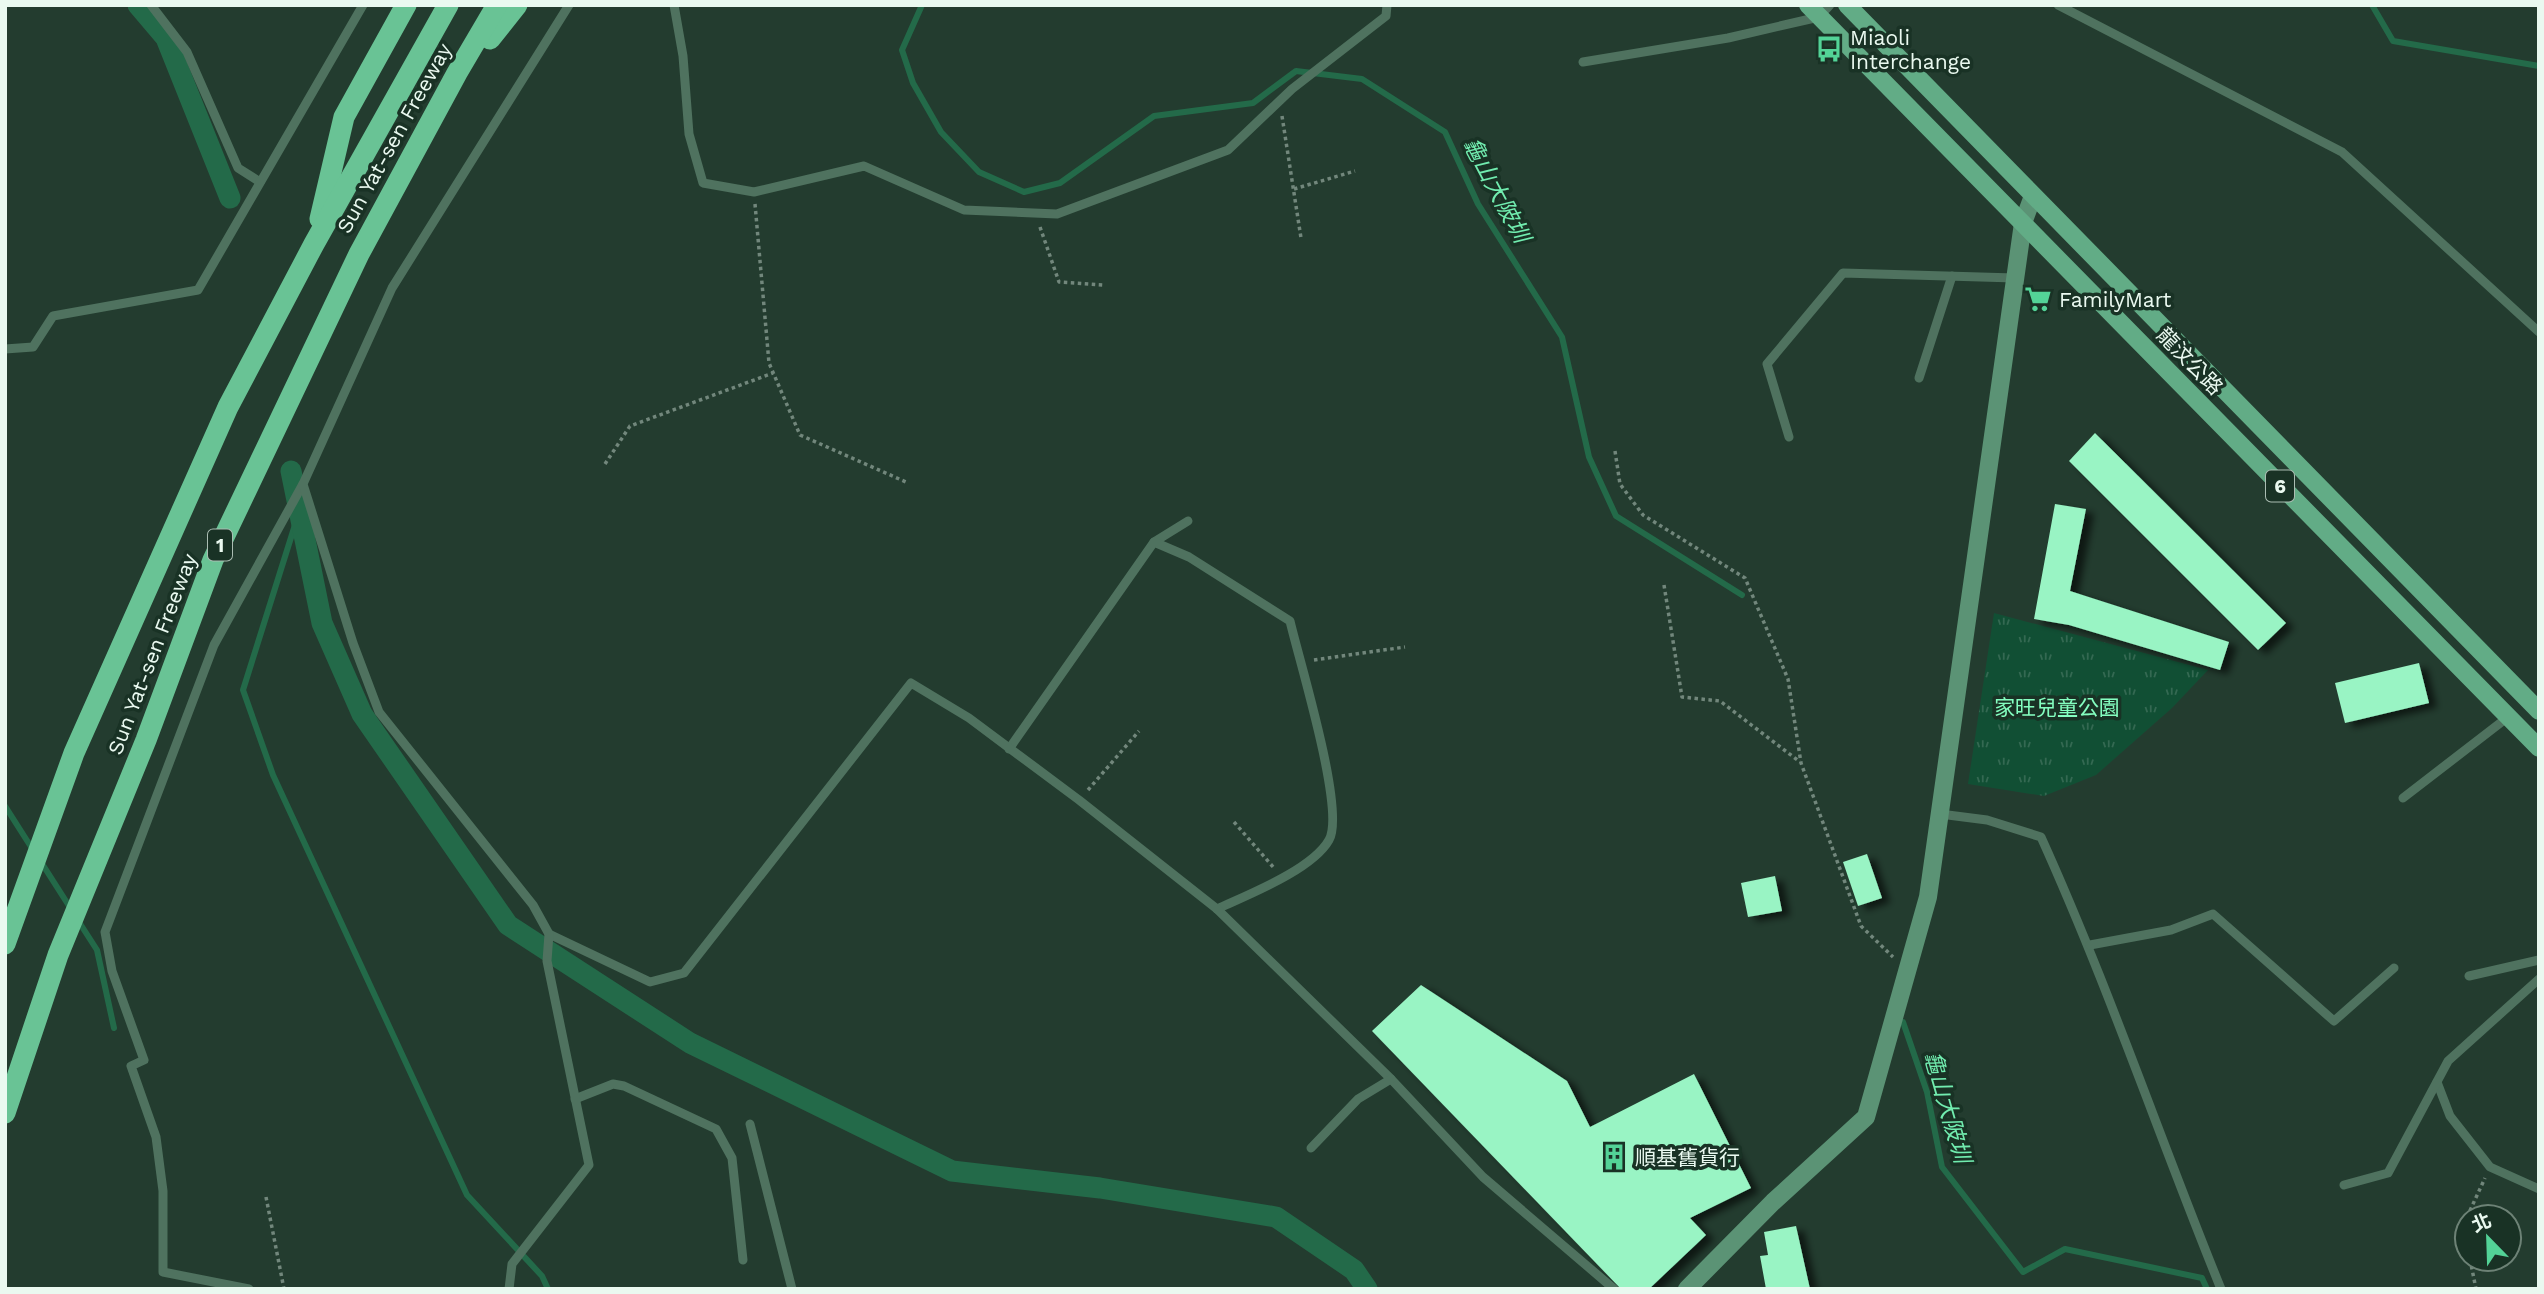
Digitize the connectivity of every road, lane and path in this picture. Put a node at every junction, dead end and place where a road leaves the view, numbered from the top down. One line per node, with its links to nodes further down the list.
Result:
1 (151, 5): 17 (lane)
2 (363, 5): 17 (lane)
3 (406, 5): 24 (highway)
4 (448, 5): 24 (highway, Sun Yat-sen Freeway)
5 (497, 5): 14 (highway, Sun Yat-sen Freeway / 1)
6 (517, 5): 14 (highway)
7 (569, 5): 36 (lane)
8 (674, 5): 19 (lane)
9 (1387, 5): 15 (lane)
10 (1847, 5): 20 (main road, 龍汶公路 / 6)
11 (2058, 5): 28 (lane)
12 (1819, 9): 13 (lane); 22 (main road, 龍汶公路 / 6)
13 (1583, 62)
14 (445, 95): 67 (highway, Sun Yat-sen Freeway / 1)
15 (1280, 100): 18 (path); 21 (lane)
16 (1354, 171): 18 (path)
17 (260, 182): 29 (lane)
18 (1294, 189): 23 (path)
19 (754, 192): 21 (lane); 30 (path)
20 (2033, 196): 22 (street); 40 (main road, 龍汶公路 / 6)
21 (1036, 213): 27 (path)
22 (2023, 223): 26 (street); 41 (main road, 龍汶公路 / 6)
23 (1301, 238)
24 (314, 244): 57 (highway, Sun Yat-sen Freeway)
25 (1952, 276): 26 (lane); 31 (lane); 32 (lane)
26 (2015, 278): 52 (street)
27 (1104, 285)
28 (2539, 332)
29 (5, 349)
30 (773, 373): 34 (path); 35 (path)
31 (1919, 378)
32 (1789, 438)
33 (1615, 451): 49 (path)
34 (605, 464)
35 (906, 482)
36 (303, 485): 56 (lane); 76 (lane)
37 (1188, 521): 38 (lane)
38 (1154, 542): 43 (lane); 47 (lane)
39 (1664, 585): 49 (path)
40 (2433, 605): 41 (main road); 44 (main road, 龍汶公路 / 6)
41 (2413, 622): 45 (main road, 龍汶公路 / 6)
42 (1405, 647): 43 (path)
43 (1299, 662): 54 (lane)
44 (2539, 711)
45 (2508, 717): 48 (main road, 龍汶公路 / 6); 50 (lane)
46 (1139, 731): 51 (path)
47 (1009, 748): 51 (lane); 56 (lane)
48 (2539, 748)
49 (1801, 763): 61 (path)
50 (2403, 798)
51 (1079, 800): 55 (lane)
52 (1940, 814): 58 (lane); 61 (street)
53 (1234, 822): 54 (path)
54 (1283, 878): 55 (lane)
55 (1217, 909): 64 (lane)
56 (549, 934): 66 (lane)
57 (5, 944)
58 (2090, 945): 60 (lane); 82 (lane)
59 (2539, 960): 62 (lane)
60 (2394, 968)
61 (1907, 971): 81 (street)
62 (2469, 976)
63 (2539, 979): 65 (lane)
64 (1391, 1079): 69 (lane); 80 (lane)
65 (2437, 1082): 70 (lane); 71 (lane)
66 (575, 1099): 75 (lane); 78 (lane)
67 (5, 1113)
68 (750, 1124): 79 (lane)
69 (1311, 1148)
70 (2490, 1167): 72 (lane); 74 (path)
71 (2344, 1185)
72 (2539, 1189)
73 (266, 1197): 77 (path)
74 (2473, 1203)
75 (743, 1260)
76 (249, 1289)
77 (284, 1289)
78 (509, 1289)
79 (792, 1289)
80 (1614, 1289)
81 (1687, 1289)
82 (2221, 1289)

